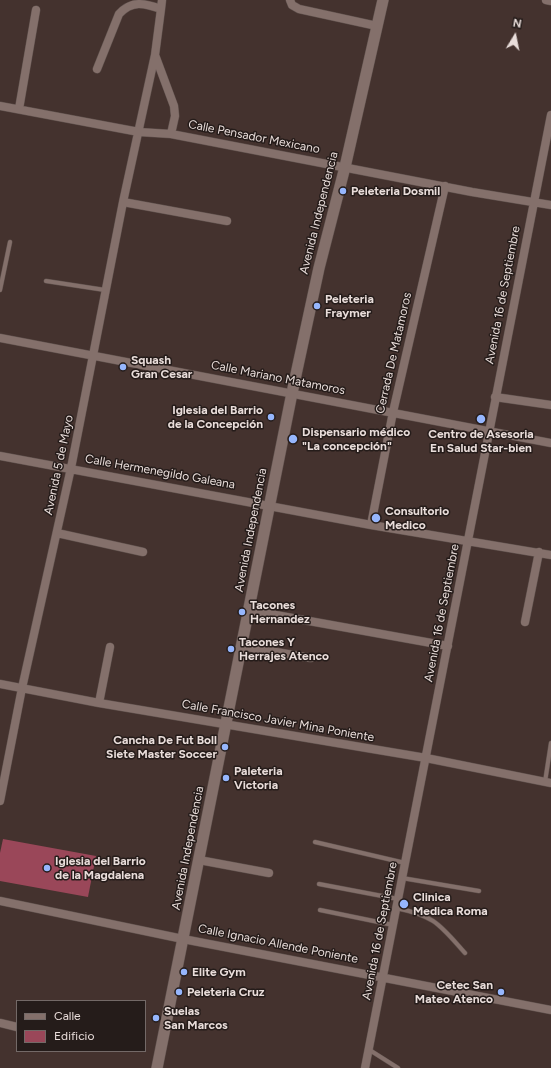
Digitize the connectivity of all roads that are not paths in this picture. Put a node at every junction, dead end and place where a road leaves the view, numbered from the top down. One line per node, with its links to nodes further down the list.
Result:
1 (290, 0): 7 (street)
2 (383, 0): 7 (main road, Avenida Independencia)
3 (546, 0): 4 (street)
4 (551, 1)
5 (162, 4): 8 (street, Avenida 5 de Mayo); 9 (street)
6 (36, 10): 11 (street)
7 (377, 26): 16 (main road, Avenida Independencia)
8 (155, 55): 13 (street, Avenida 5 de Mayo); 14 (street)
9 (97, 69)
10 (0, 106): 11 (street, Calle Pensador Mexicano)
11 (19, 109): 13 (street, Calle Pensador Mexicano)
12 (551, 115): 15 (street, Avenida 16 de Septiembre)
13 (139, 132): 14 (street, Calle Pensador Mexicano); 19 (street, Avenida 5 de Mayo)
14 (171, 134): 16 (street, Calle Pensador Mexicano)
15 (548, 148): 18 (street, Avenida 16 de Septiembre)
16 (345, 167): 17 (street, Calle Pensador Mexicano); 28 (main road, Avenida Independencia)
17 (445, 186): 18 (street, Calle Pensador Mexicano); 31 (street, Cerrada De Matamoros)
18 (533, 201): 20 (street, Calle Pensador Mexicano); 29 (street, Avenida 16 de Septiembre)
19 (123, 202): 21 (street); 25 (street, Avenida 5 de Mayo)
20 (551, 205)
21 (227, 221)
22 (10, 242): 24 (lane)
23 (46, 281): 25 (lane)
24 (0, 290)
25 (107, 290): 27 (street, Avenida 5 de Mayo)
26 (0, 338): 27 (street, Calle Mariano Matamoros)
27 (94, 356): 28 (street, Calle Mariano Matamoros); 35 (street, Avenida 5 de Mayo)
28 (292, 393): 31 (street, Calle Mariano Matamoros); 36 (main road, Avenida Independencia)
29 (495, 397): 30 (street); 32 (street, Avenida 16 de Septiembre)
30 (551, 405)
31 (393, 412): 32 (street, Calle Mariano Matamoros); 37 (street, Cerrada De Matamoros)
32 (490, 431): 33 (street, Calle Mariano Matamoros); 39 (street, Avenida 16 de Septiembre)
33 (551, 443)
34 (0, 456): 35 (street, Calle Hermenegildo Galeana)
35 (71, 468): 36 (street, Calle Hermenegildo Galeana); 38 (street, Avenida 5 de Mayo)
36 (269, 505): 37 (street, Calle Hermenegildo Galeana); 43 (main road, Avenida Independencia)
37 (371, 525): 39 (street, Calle Hermenegildo Galeana)
38 (57, 533): 40 (street); 50 (street, Avenida 5 de Mayo)
39 (469, 540): 41 (street, Calle Hermenegildo Galeana); 47 (street, Avenida 16 de Septiembre)
40 (143, 552)
41 (539, 552): 42 (street, Calle Hermenegildo Galeana); 44 (street)
42 (551, 555)
43 (248, 610): 46 (main road, Avenida Independencia); 47 (street)
44 (525, 622)
45 (110, 646): 51 (street)
46 (241, 646): 48 (street); 52 (main road, Avenida Independencia)
47 (448, 646): 54 (street, Avenida 16 de Septiembre)
48 (311, 658)
49 (0, 684): 50 (street, Calle Francisco Javier Mina Poniente)
50 (22, 688): 51 (street, Calle Francisco Javier Mina Poniente); 56 (street, Avenida 5 de Mayo)
51 (99, 703): 52 (street, Calle Francisco Javier Mina Poniente)
52 (227, 724): 54 (street, Calle Francisco Javier Mina Poniente); 58 (main road, Avenida Independencia)
53 (551, 742): 55 (lane)
54 (426, 758): 55 (street, Calle Francisco Javier Mina Poniente); 59 (street, Avenida 16 de Septiembre)
55 (548, 783)
56 (0, 801)
57 (315, 842): 59 (lane)
58 (199, 860): 60 (street); 69 (main road, Avenida Independencia)
59 (405, 863): 61 (street, Avenida 16 de Septiembre)
60 (269, 873)
61 (402, 878): 63 (lane); 64 (street, Avenida 16 de Septiembre)
62 (319, 884): 64 (lane)
63 (479, 891)
64 (398, 899): 66 (street, Avenida 16 de Septiembre)
65 (0, 901): 69 (street, Calle Ignacio Allende Poniente)
66 (396, 908): 68 (street, Avenida 16 de Septiembre); 70 (lane)
67 (320, 910): 68 (lane)
68 (393, 925): 71 (street, Avenida 16 de Septiembre)
69 (183, 939): 71 (street, Calle Ignacio Allende Poniente); 76 (main road, Avenida Independencia)
70 (465, 952)
71 (383, 977): 72 (street, Calle Ignacio Allende Poniente); 75 (street, Avenida 16 de Septiembre)
72 (551, 1010)
73 (0, 1023): 74 (street)
74 (16, 1027)
75 (368, 1049): 77 (street, Avenida 16 de Septiembre); 78 (lane)
76 (157, 1068)
77 (365, 1068)
78 (398, 1068)

